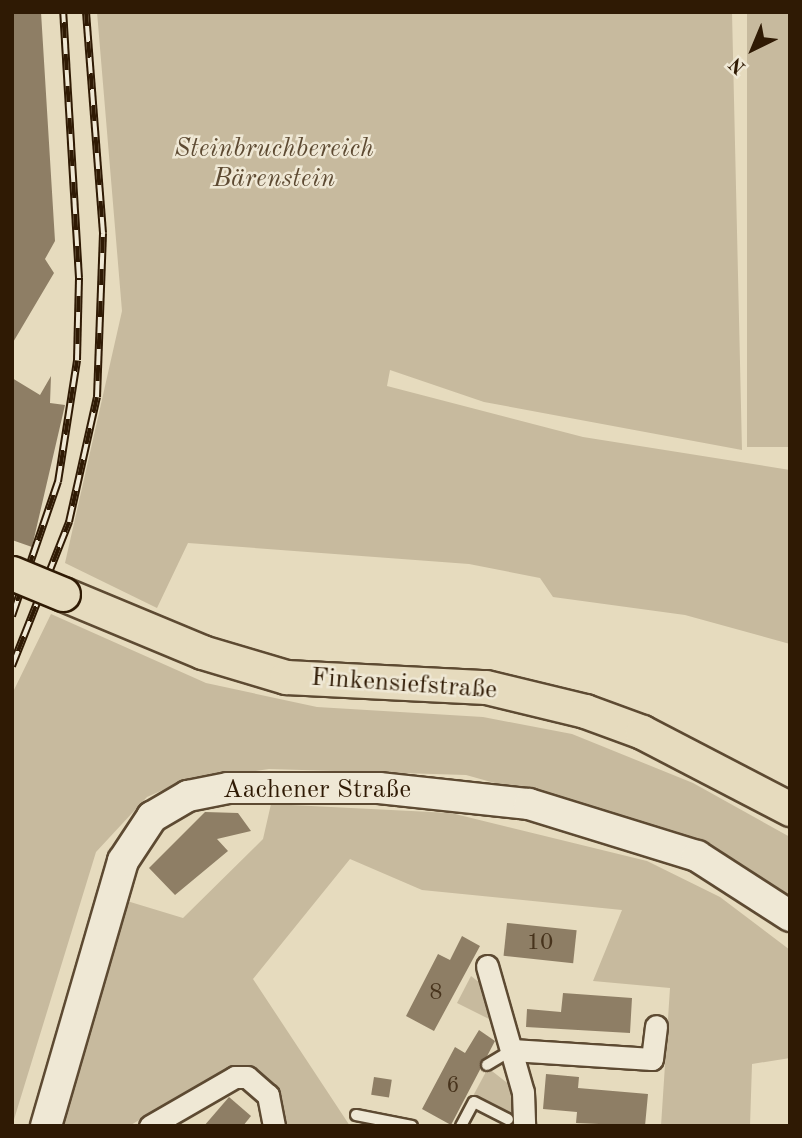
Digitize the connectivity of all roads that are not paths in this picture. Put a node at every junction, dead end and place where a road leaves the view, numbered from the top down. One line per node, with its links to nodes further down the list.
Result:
1 (12, 573): 2 (main road, Finkensiefstraße, bridge)
2 (790, 808)
3 (790, 916): 10 (street, Aachener Straße)
4 (487, 966): 6 (street)
5 (656, 1026): 6 (street)
6 (512, 1050): 7 (lane); 9 (street)
7 (487, 1065)
8 (356, 1115): 13 (lane)
9 (516, 1123): 14 (lane)
10 (46, 1126)
11 (150, 1126): 12 (street)
12 (274, 1126)
13 (412, 1126)
14 (461, 1126)

